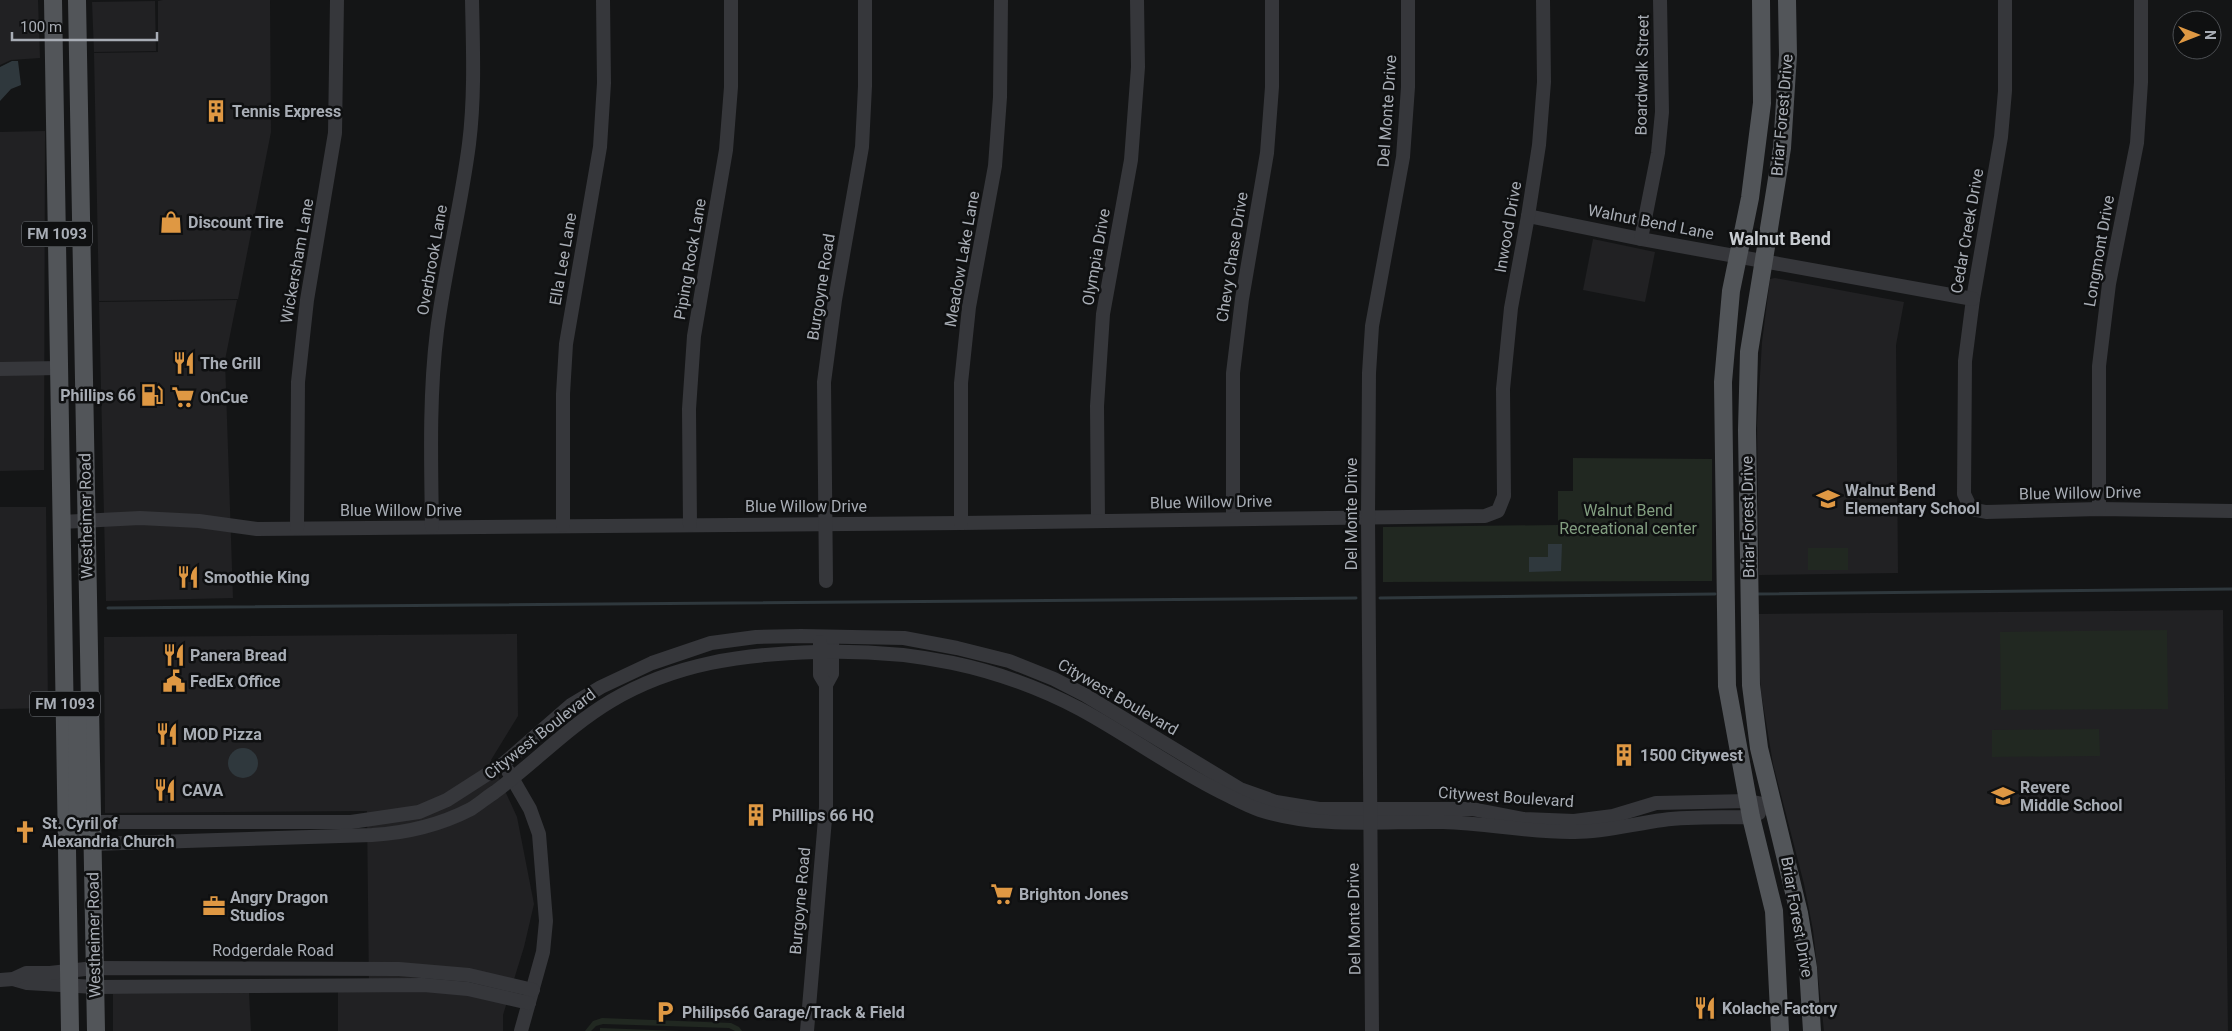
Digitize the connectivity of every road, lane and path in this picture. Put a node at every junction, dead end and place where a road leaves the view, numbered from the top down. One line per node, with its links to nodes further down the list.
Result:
1 (53, 0): 18 (main road, Westheimer Road / FM 1093)
2 (77, 0): 22 (main road, Westheimer Road / FM 1093)
3 (337, 0): 46 (street, Wickersham Lane)
4 (472, 0): 45 (street, Overbrook Lane)
5 (603, 0): 43 (street, Ella Lee Lane)
6 (730, 0): 44 (street, Piping Rock Lane)
7 (865, 0): 41 (street, Burgoyne Road)
8 (1000, 0): 42 (street, Meadow Lake Lane)
9 (1138, 0): 39 (street, Olympia Drive)
10 (1272, 0): 37 (street, Chevy Chase Drive)
11 (1408, 0): 36 (street, Del Monte Drive)
12 (1543, 0): 19 (street, Inwood Drive)
13 (1660, 0): 20 (street, Boardwalk Street)
14 (1761, 0): 23 (main road, Briar Forest Drive)
15 (1787, 0): 24 (main road, Briar Forest Drive)
16 (2005, 0): 26 (street, Cedar Creek Drive)
17 (2141, 0): 34 (street, Longmont Drive)
18 (56, 168): 21 (main road, Westheimer Road / FM 1093); 22 (main road)
19 (1528, 216): 20 (street, Walnut Bend Lane); 32 (street, Inwood Drive)
20 (1641, 238): 23 (street, Walnut Bend Lane)
21 (57, 240): 25 (main road); 27 (main road, Westheimer Road / FM 1093)
22 (82, 241): 25 (main road, Westheimer Road / FM 1093)
23 (1738, 256): 24 (street, Walnut Bend Lane); 48 (main road, Briar Forest Drive)
24 (1763, 260): 26 (street, Walnut Bend Lane); 47 (main road, Briar Forest Drive)
25 (81, 287): 28 (main road, Westheimer Road / FM 1093)
26 (1973, 299): 33 (street, Cedar Creek Drive)
27 (59, 300): 28 (main road); 29 (main road, Westheimer Road / FM 1093)
28 (84, 365): 31 (main road, Westheimer Road / FM 1093)
29 (60, 368): 30 (street); 31 (main road); 40 (main road, Westheimer Road / FM 1093)
30 (0, 369)
31 (85, 426): 38 (main road, Westheimer Road / FM 1093)
32 (1504, 460): 36 (street, Blue Willow Drive)
33 (1964, 468): 34 (street, Blue Willow Drive)
34 (2099, 510): 35 (street, Blue Willow Drive)
35 (2232, 511)
36 (1368, 517): 37 (street, Blue Willow Drive); 58 (street, Del Monte Drive)
37 (1234, 519): 39 (street, Blue Willow Drive)
38 (87, 521): 40 (street, Blue Willow Drive); 46 (street, Blue Willow Drive); 60 (main road, Westheimer Road / FM 1093)
39 (1098, 521): 42 (street, Blue Willow Drive)
40 (61, 522): 50 (main road, Westheimer Road / FM 1093)
41 (825, 523): 42 (street, Blue Willow Drive); 44 (street, Blue Willow Drive); 49 (street, Burgoyne Road)
42 (961, 523)
43 (563, 525): 44 (street, Blue Willow Drive); 45 (street, Blue Willow Drive)
44 (690, 525)
45 (432, 527): 46 (street, Blue Willow Drive)
46 (297, 528)
47 (1748, 542): 48 (main road); 53 (main road, Briar Forest Drive)
48 (1725, 544): 54 (main road, Briar Forest Drive)
49 (826, 581)
50 (64, 608): 62 (main road); 66 (main road, Westheimer Road / FM 1093)
51 (826, 636): 52 (street, Burgoyne Road); 55 (street, Citywest Boulevard); 58 (street, Citywest Boulevard)
52 (826, 652): 56 (street, Citywest Boulevard); 61 (street, Citywest Boulevard); 75 (street, Burgoyne Road)
53 (1751, 685): 54 (main road); 57 (main road, Briar Forest Drive)
54 (1727, 686): 59 (main road, Briar Forest Drive)
55 (503, 764): 56 (street); 60 (street, Citywest Boulevard)
56 (513, 778): 62 (street, Citywest Boulevard); 71 (street)
57 (1773, 806): 59 (street, Citywest Boulevard); 78 (main road, Briar Forest Drive)
58 (1370, 808): 59 (street, Citywest Boulevard); 61 (street, Del Monte Drive)
59 (1750, 809): 61 (street, Citywest Boulevard); 77 (main road, Briar Forest Drive)
60 (91, 822): 62 (main road, Westheimer Road / FM 1093)
61 (1370, 822): 76 (street, Del Monte Drive)
62 (93, 844): 63 (main road, Westheimer Road / FM 1093)
63 (94, 968): 65 (street, Rodgerdale Road); 66 (street, Rodgerdale Road); 70 (main road, Westheimer Road / FM 1093)
64 (375, 968): 65 (street, Rodgerdale Road); 68 (street); 71 (street, Rodgerdale Road)
65 (243, 969): 69 (street)
66 (70, 978): 67 (street, Rodgerdale Road); 70 (street, Rodgerdale Road); 72 (main road, Westheimer Road / FM 1093)
67 (6, 980)
68 (375, 984): 69 (street, Rodgerdale Road); 71 (street, Rodgerdale Road)
69 (243, 986): 70 (street, Rodgerdale Road)
70 (95, 987): 73 (main road, Westheimer Road / FM 1093)
71 (531, 997): 74 (street)
72 (70, 1031)
73 (96, 1031)
74 (521, 1031)
75 (807, 1031)
76 (1372, 1031)
77 (1780, 1031)
78 (1812, 1031)

